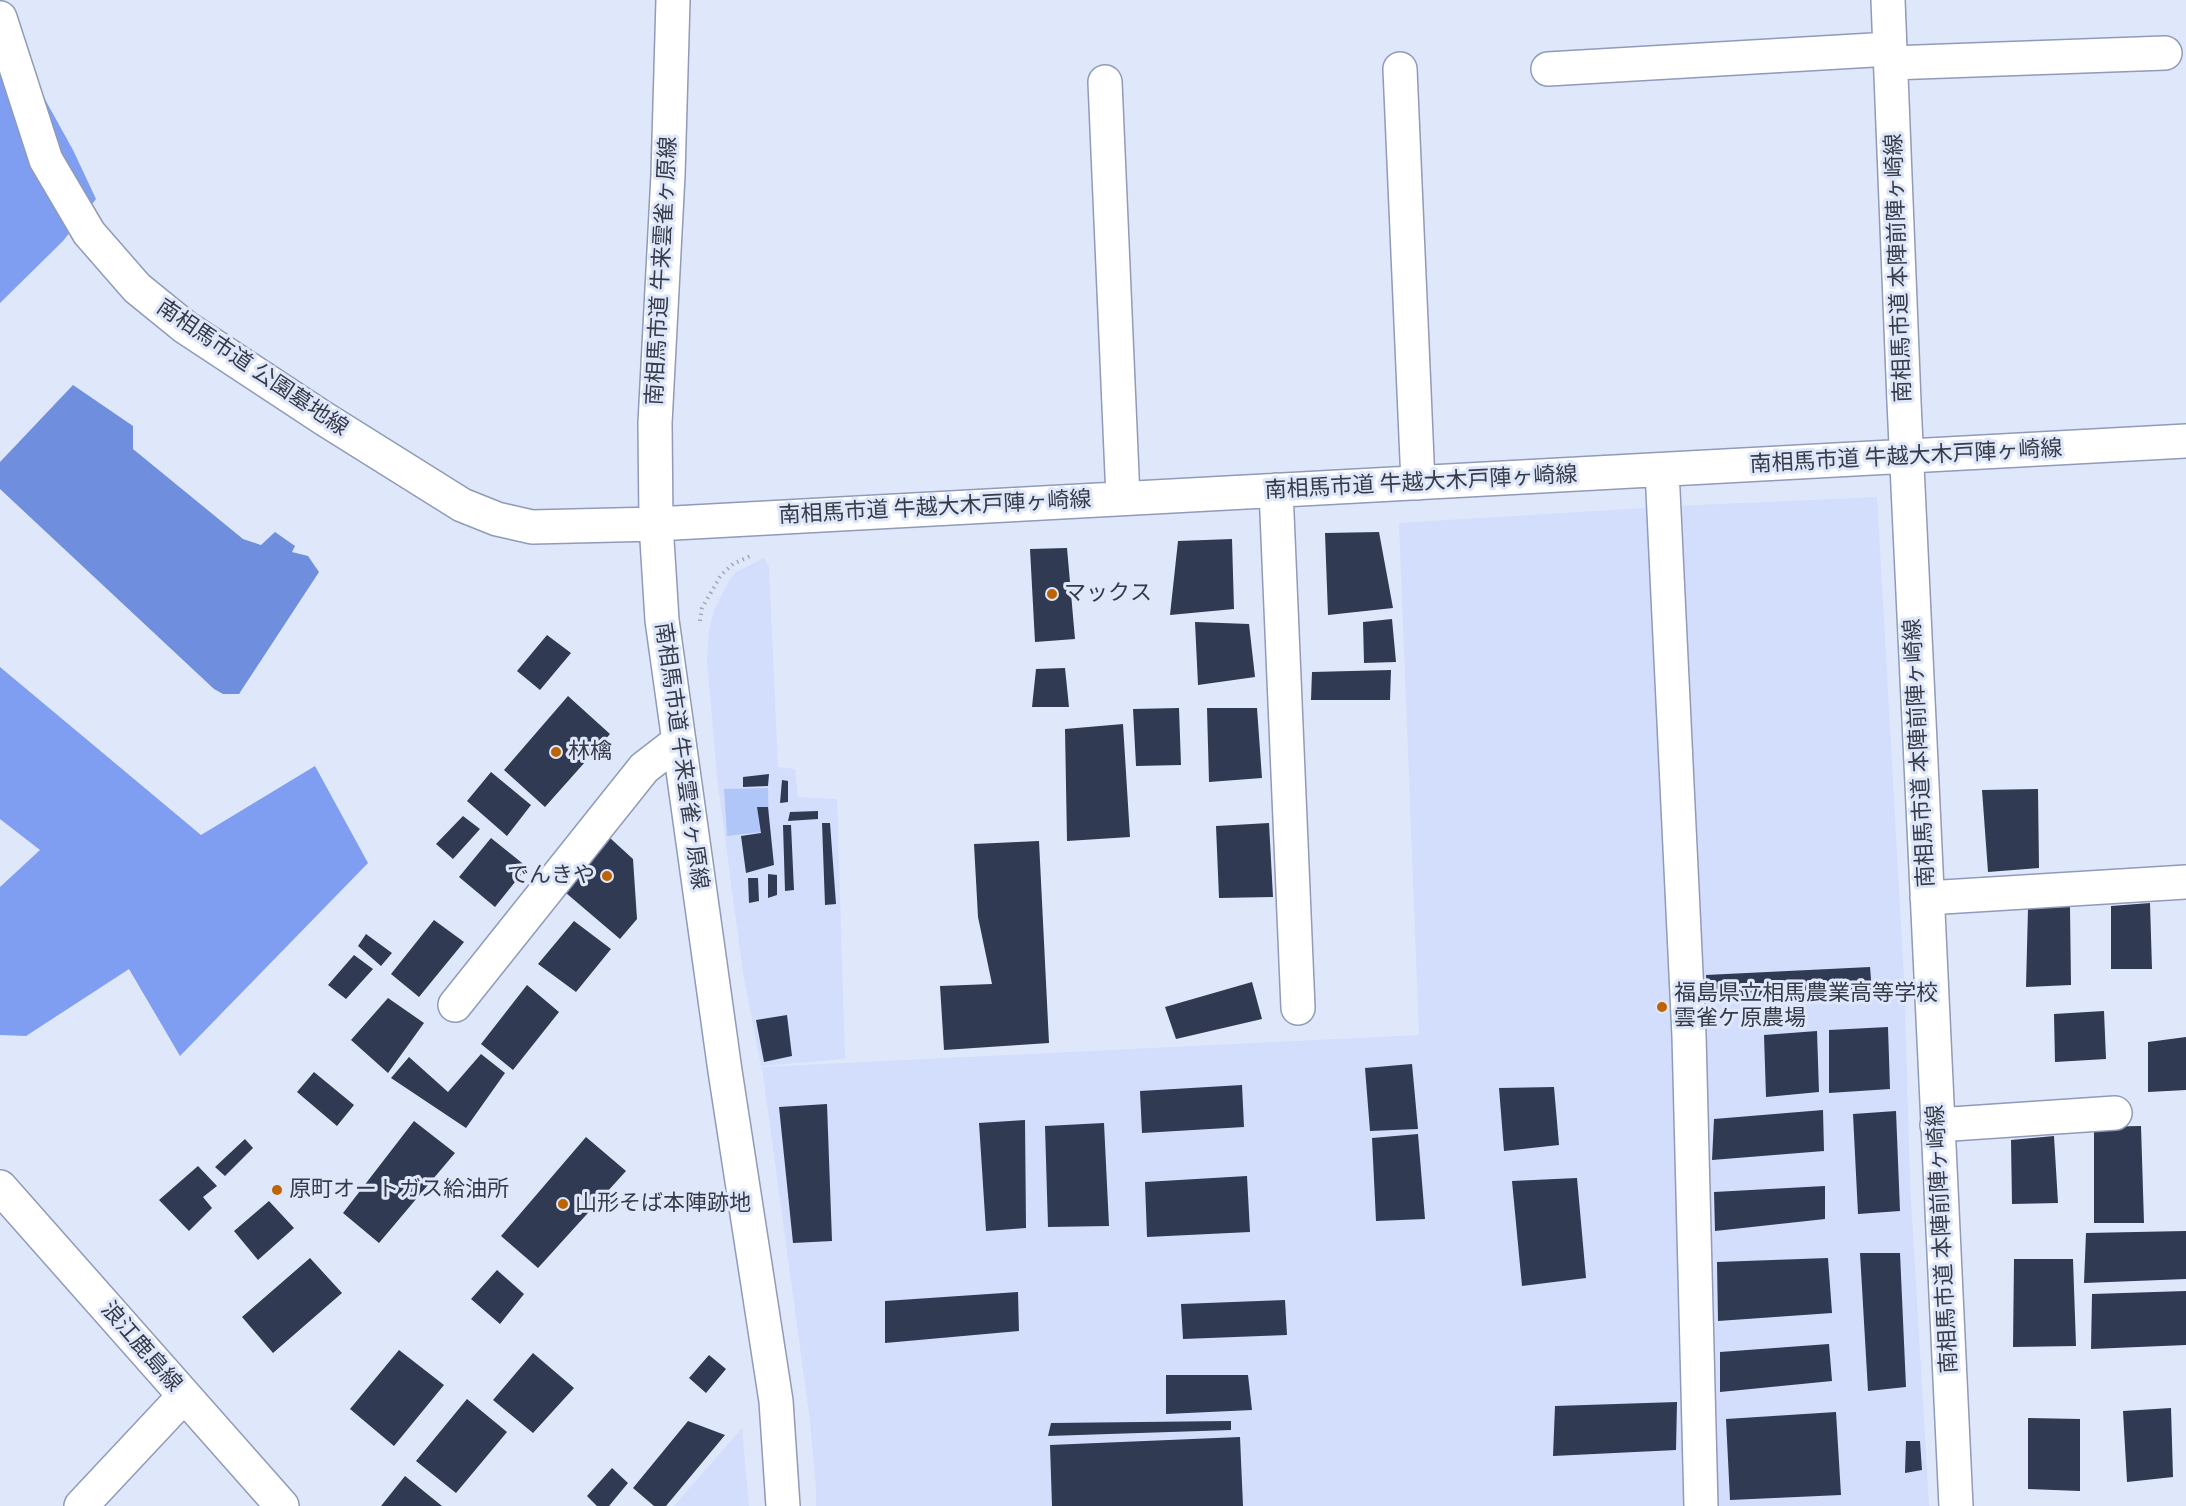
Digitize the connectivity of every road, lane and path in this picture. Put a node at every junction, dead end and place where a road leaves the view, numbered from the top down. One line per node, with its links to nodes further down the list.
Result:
1 (673, 0): 15 (street, 南相馬市道 牛来雲雀ヶ原線)
2 (1887, 0): 5 (street, 南相馬市道 本陣前陣ヶ崎線)
3 (0, 18): 15 (street, 南相馬市道 公園墓地線)
4 (2165, 53): 5 (street)
5 (1891, 56): 7 (street); 10 (street, 南相馬市道 本陣前陣ヶ崎線)
6 (1400, 69): 12 (street)
7 (1548, 69)
8 (1105, 82): 14 (street)
9 (2186, 441): 10 (street, 南相馬市道 牛越大木戸陣ヶ崎線)
10 (1908, 458): 11 (street, 南相馬市道 牛越大木戸陣ヶ崎線); 18 (street, 南相馬市道 本陣前陣ヶ崎線)
11 (1662, 470): 12 (street, 南相馬市道 牛越大木戸陣ヶ崎線); 28 (street)
12 (1418, 483): 13 (street, 南相馬市道 牛越大木戸陣ヶ崎線)
13 (1276, 490): 14 (street, 南相馬市道 牛越大木戸陣ヶ崎線); 20 (street)
14 (1123, 498): 15 (street, 南相馬市道 牛越大木戸陣ヶ崎線)
15 (656, 524): 16 (street, 南相馬市道 牛来雲雀ヶ原線)
16 (679, 741): 19 (street); 27 (street, 南相馬市道 牛来雲雀ヶ原線)
17 (2186, 882): 18 (street)
18 (1927, 898): 22 (street, 南相馬市道 本陣前陣ヶ崎線)
19 (455, 1005)
20 (1298, 1008)
21 (2115, 1113): 22 (street)
22 (1937, 1125): 29 (street, 南相馬市道 本陣前陣ヶ崎線)
23 (0, 1187): 24 (street, 浪江鹿島線)
24 (184, 1396): 25 (street); 26 (street, 浪江鹿島線)
25 (81, 1506)
26 (282, 1506)
27 (783, 1506)
28 (1701, 1506)
29 (1956, 1506)

